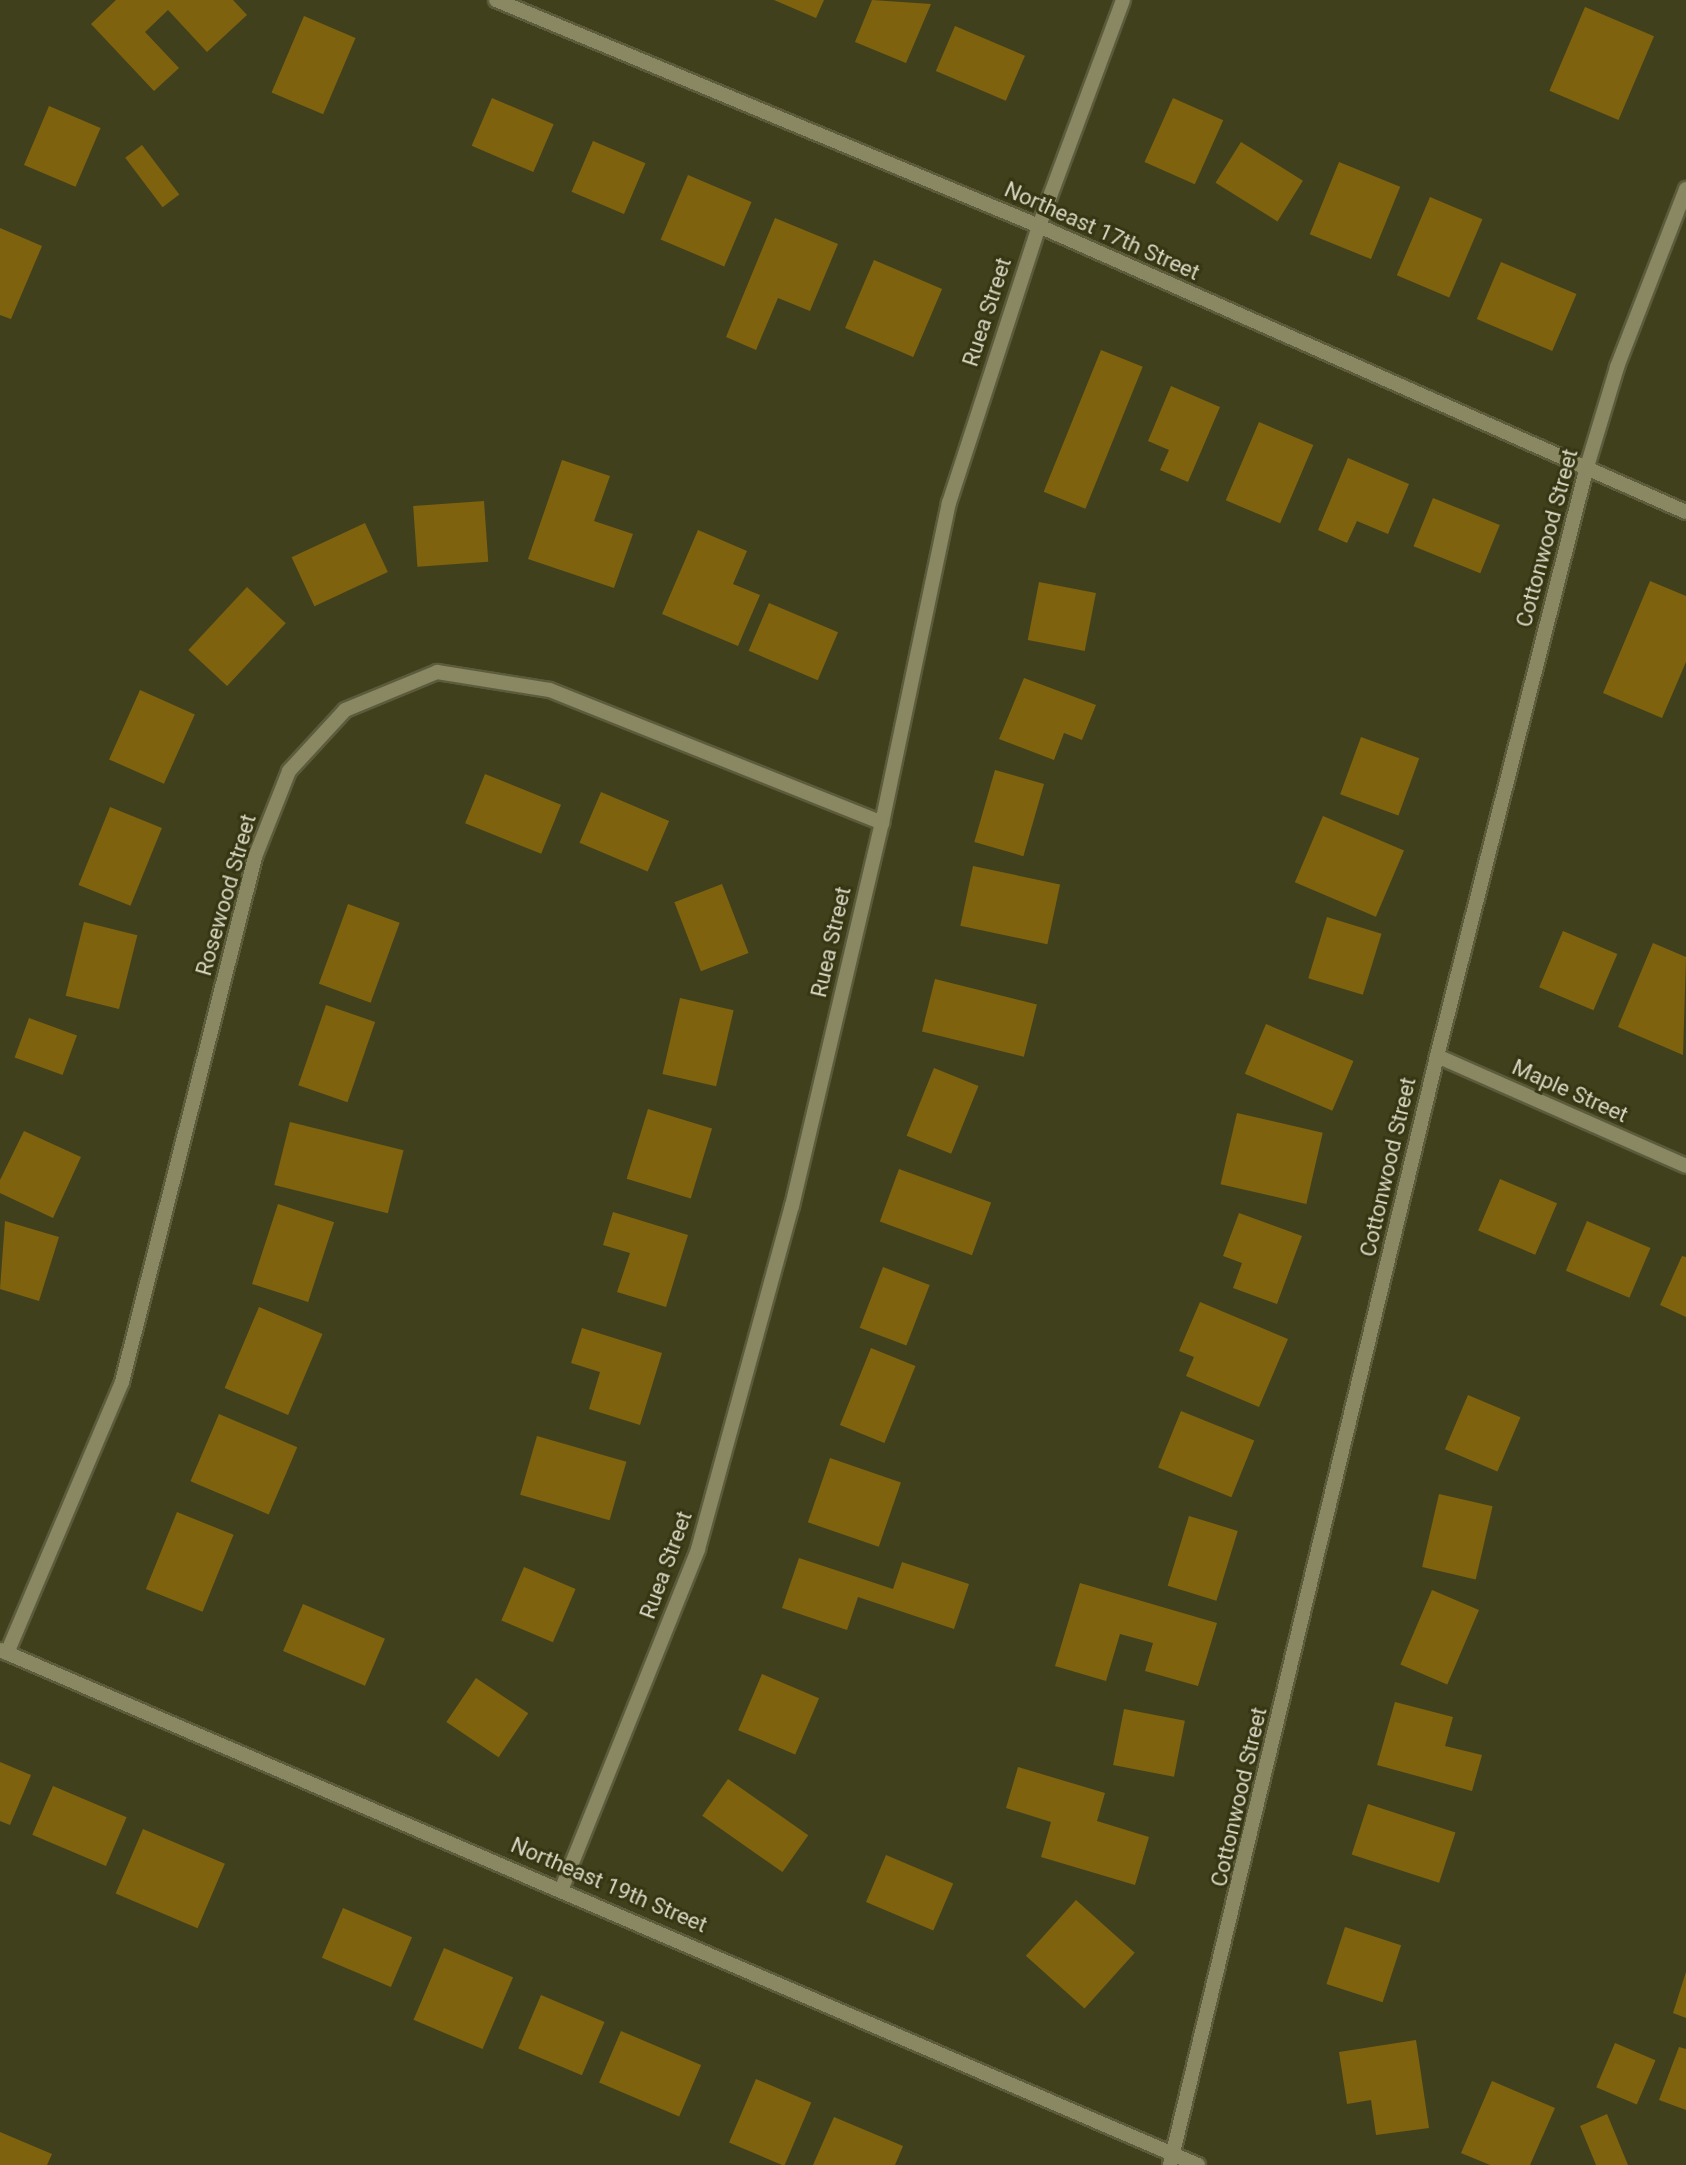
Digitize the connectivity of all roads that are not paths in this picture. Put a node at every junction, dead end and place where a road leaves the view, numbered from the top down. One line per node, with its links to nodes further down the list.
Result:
1 (496, 0): 4 (street, Northeast 17th Street)
2 (1123, 0): 4 (street, Ruea Street)
3 (1686, 189): 5 (street, Cottonwood Street)
4 (1039, 226): 5 (street, Northeast 17th Street); 7 (street, Ruea Street)
5 (1586, 470): 6 (street, Northeast 17th Street); 8 (street, Cottonwood Street)
6 (1686, 512)
7 (882, 823): 10 (street, Rosewood Street); 11 (street, Ruea Street)
8 (1437, 1056): 9 (street, Maple Street); 12 (street, Cottonwood Street)
9 (1686, 1166)
10 (4, 1652): 11 (street, Northeast 19th Street)
11 (562, 1888): 12 (street, Northeast 19th Street)
12 (1172, 2160): 13 (street, Northeast 19th Street)
13 (1198, 2165)

